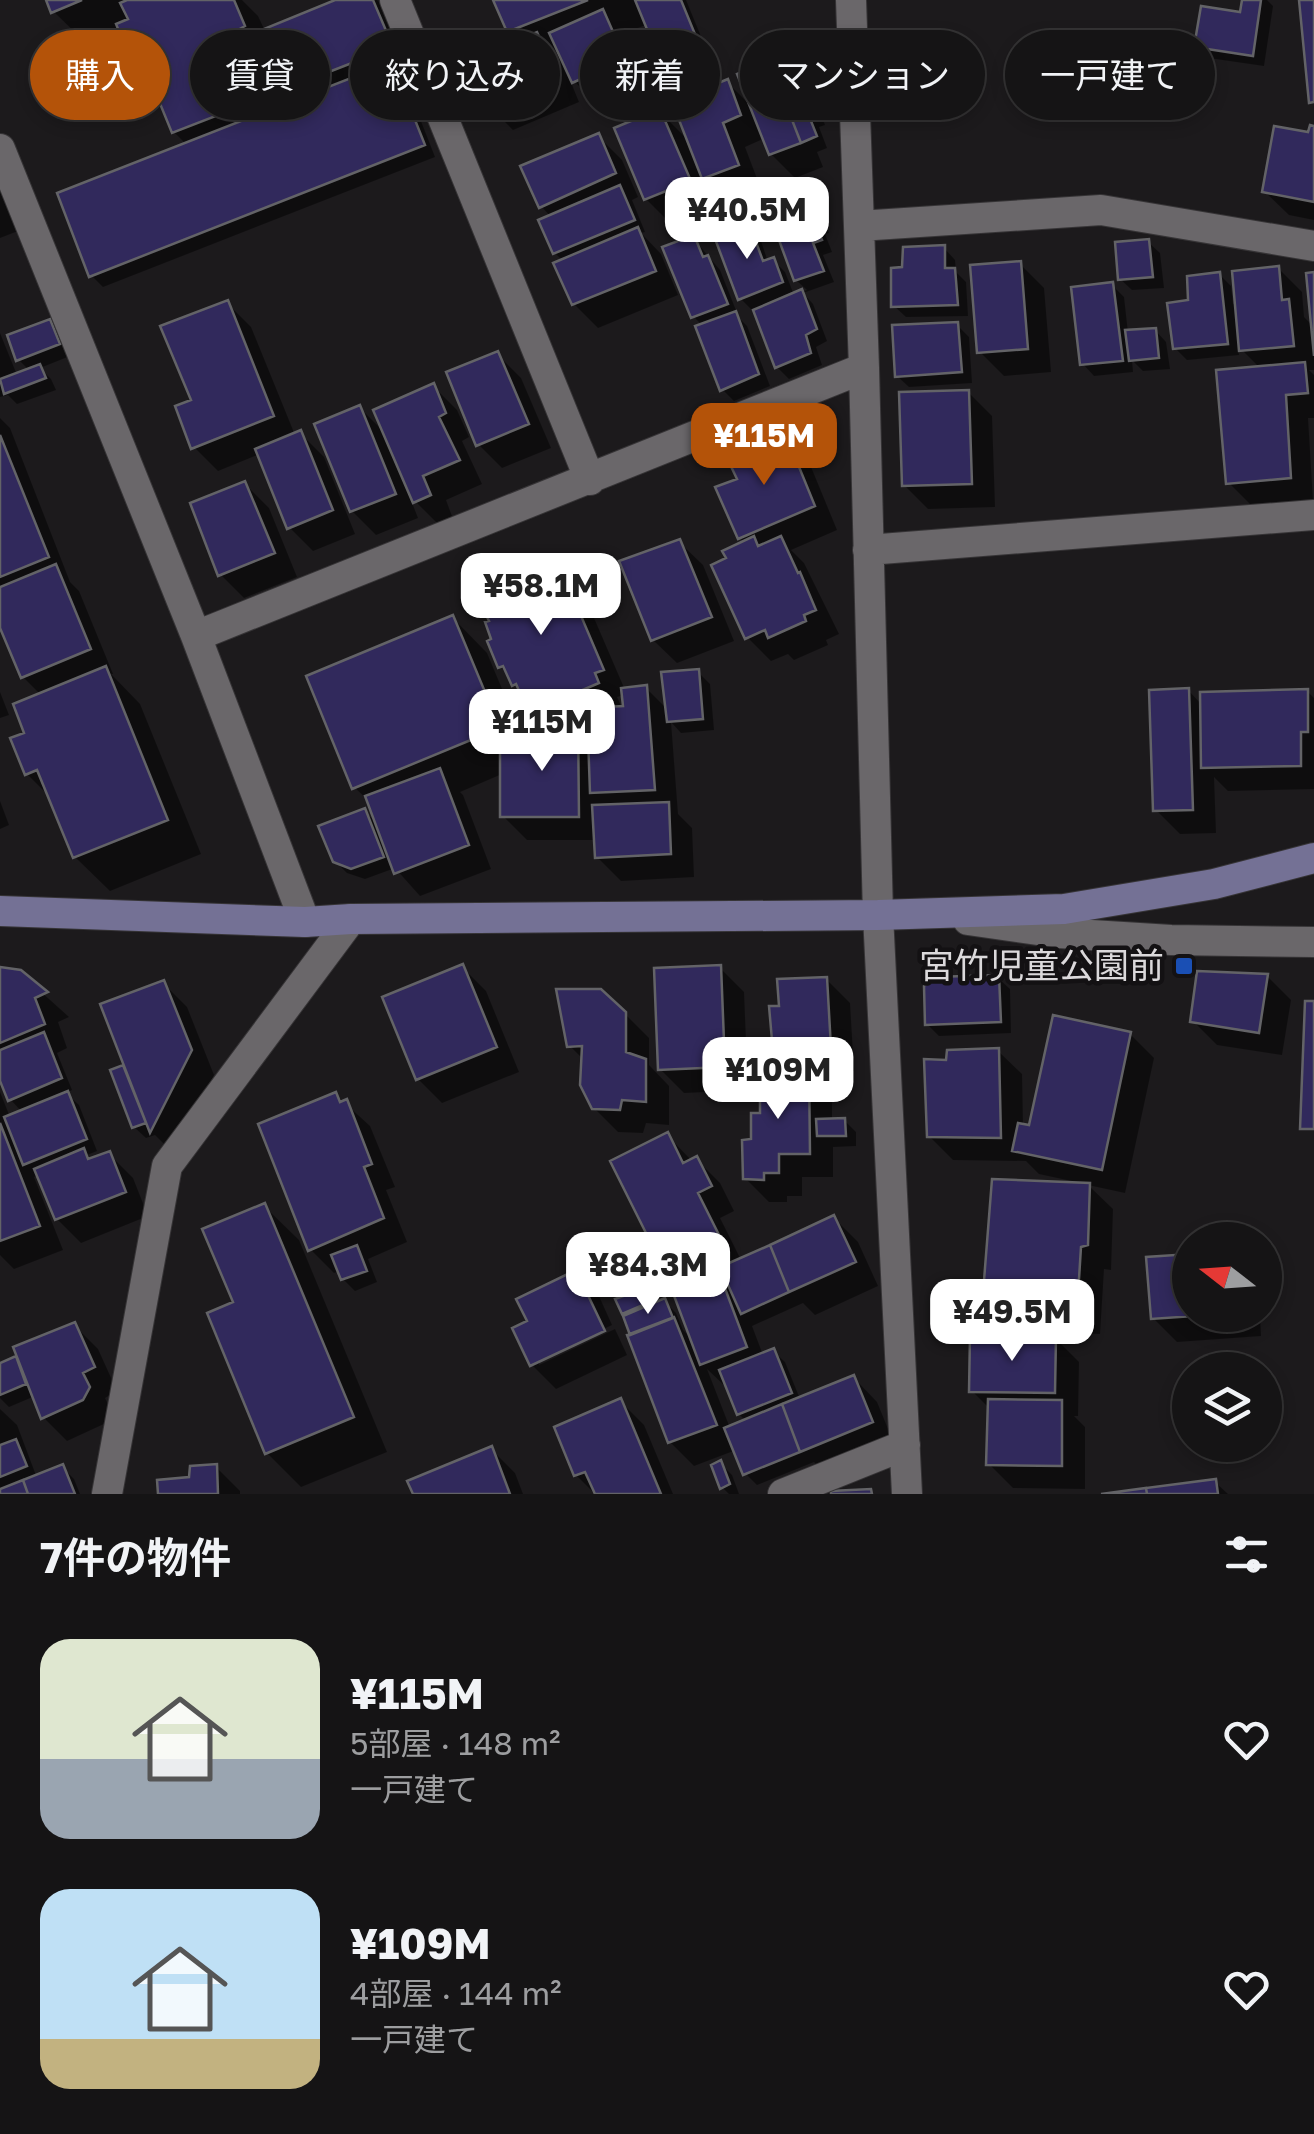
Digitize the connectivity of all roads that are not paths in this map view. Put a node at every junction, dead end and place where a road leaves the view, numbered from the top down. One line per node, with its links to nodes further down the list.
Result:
1 (395, 0): 7 (street)
2 (851, 0): 4 (street)
3 (0, 149): 10 (street)
4 (859, 226): 5 (street); 6 (street)
5 (1314, 246)
6 (864, 368): 7 (street); 9 (street)
7 (590, 480): 10 (street)
8 (1314, 515): 9 (street)
9 (868, 550): 14 (street)
10 (196, 636): 16 (street)
11 (1314, 858): 13 (street)
12 (0, 911): 16 (street)
13 (923, 914): 14 (street); 17 (street)
14 (878, 915): 15 (street); 18 (street)
15 (351, 919): 16 (street); 19 (street)
16 (304, 922)
17 (1314, 942)
18 (905, 1444): 20 (street); 21 (street)
19 (107, 1494)
20 (783, 1494)
21 (907, 1494)

